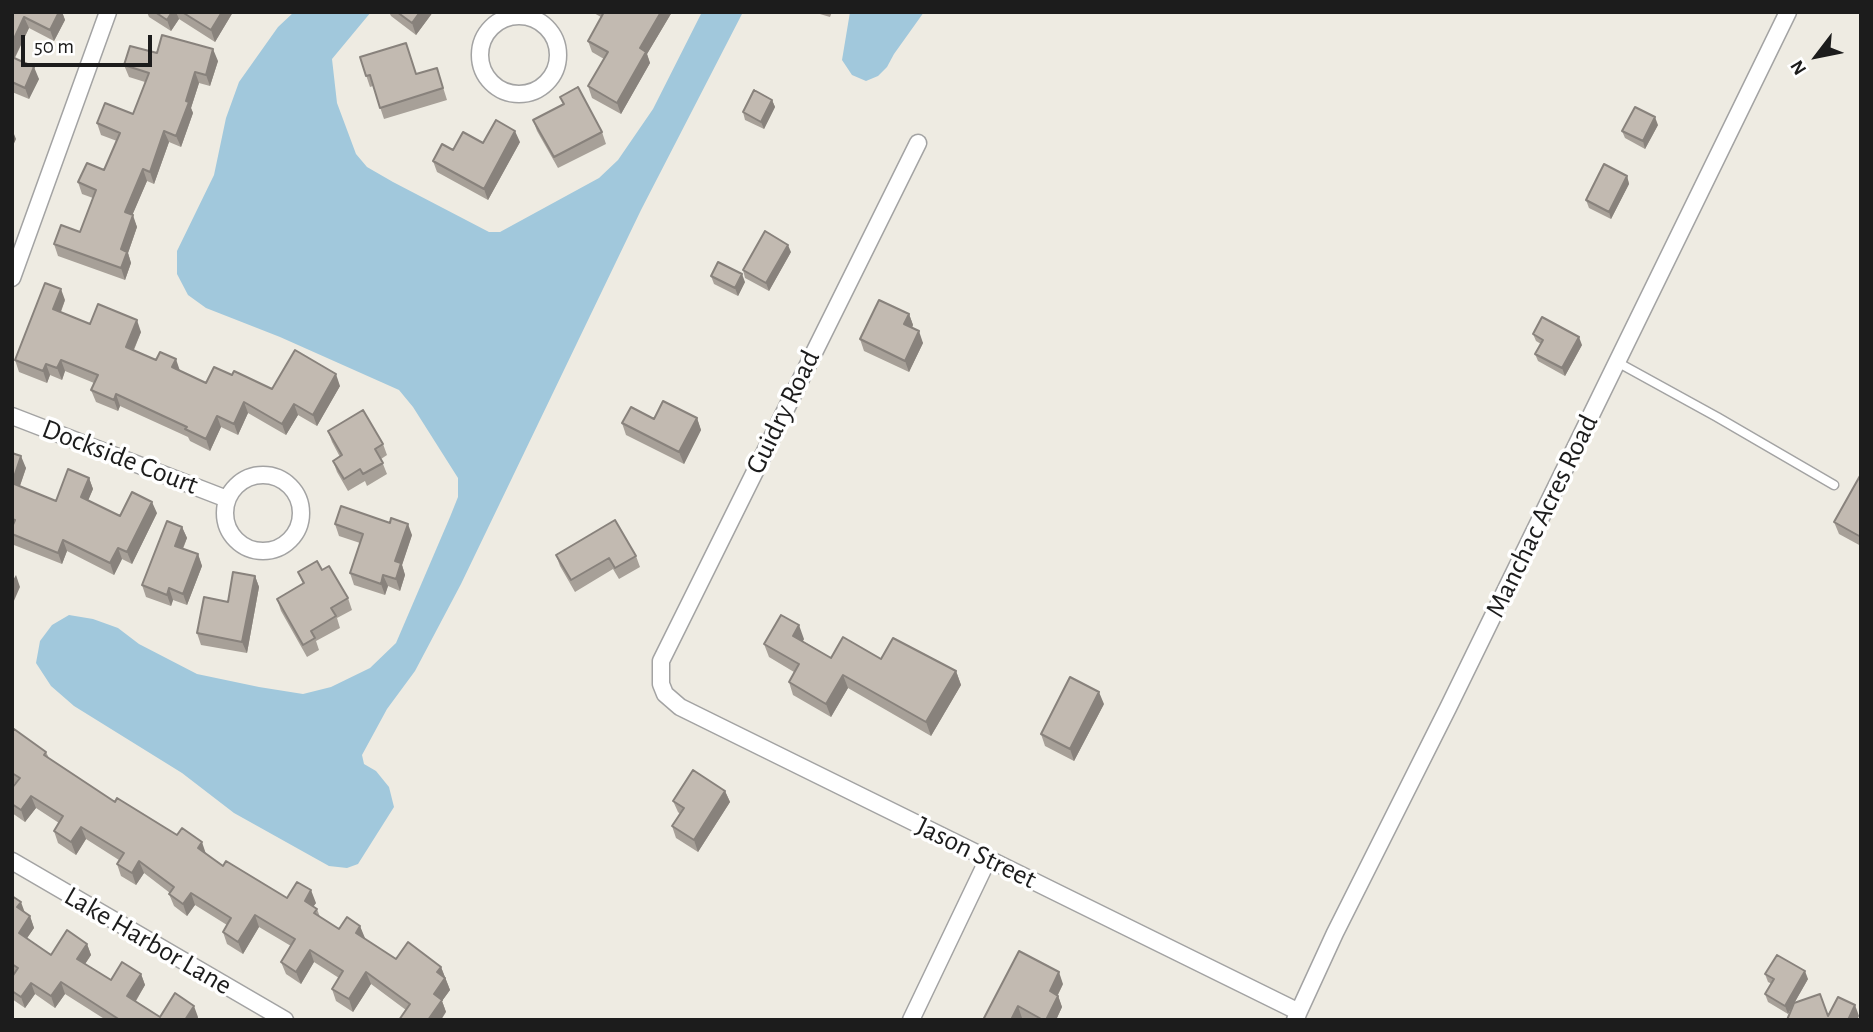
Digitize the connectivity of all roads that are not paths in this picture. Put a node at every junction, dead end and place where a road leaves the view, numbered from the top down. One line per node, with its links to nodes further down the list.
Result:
1 (108, 12): 5 (street)
2 (1788, 12): 6 (street, Manchac Acres Road)
3 (539, 17): 3 (street)
4 (918, 143): 10 (street, Guidry Road)
5 (12, 278)
6 (1617, 362): 8 (lane); 13 (street, Manchac Acres Road)
7 (12, 416): 9 (street, Dockside Court)
8 (1834, 485)
9 (227, 499): 9 (street, Dockside Court)
10 (661, 684): 11 (street, Jason Street)
11 (988, 859): 13 (street, Jason Street); 15 (street)
12 (12, 861): 14 (street, Lake Harbor Lane)
13 (1297, 1017)
14 (285, 1020)
15 (911, 1020)

